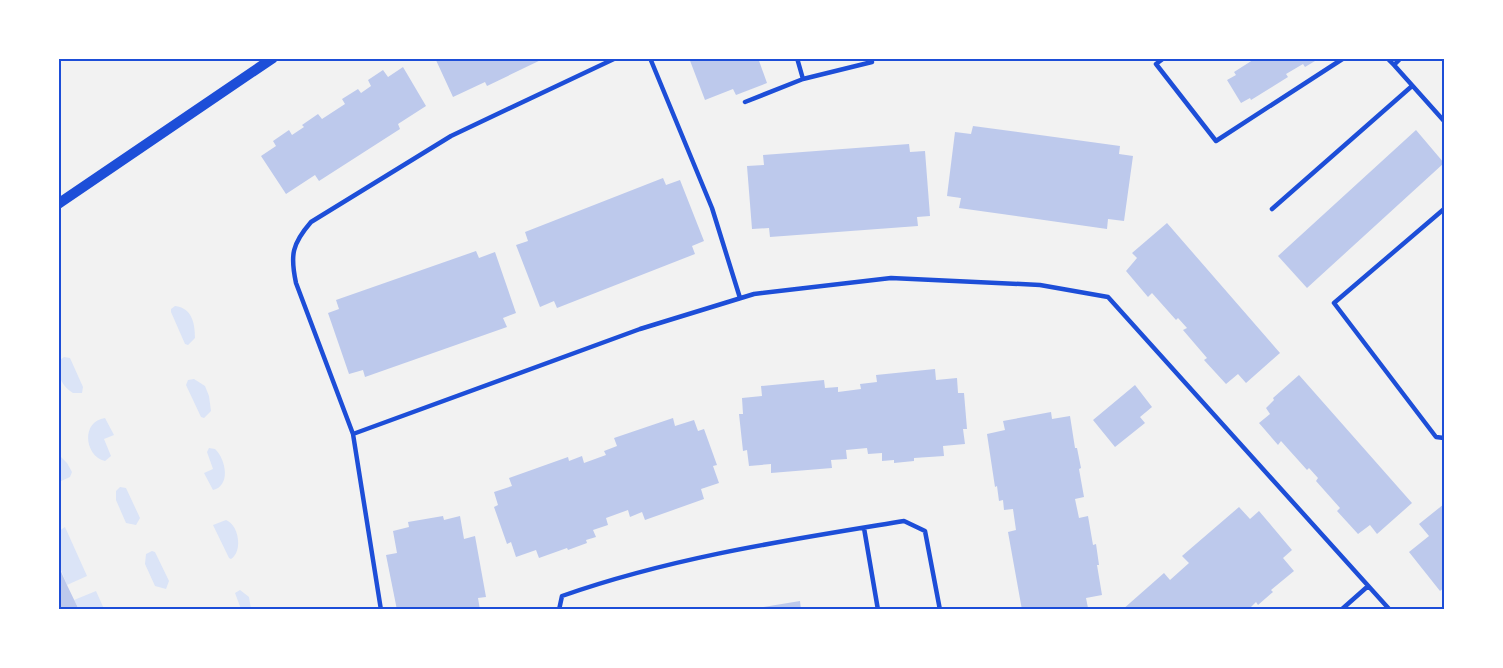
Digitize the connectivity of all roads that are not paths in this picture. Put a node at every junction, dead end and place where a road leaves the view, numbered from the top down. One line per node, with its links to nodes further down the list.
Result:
1 (273, 58): 15 (street)
2 (616, 58): 19 (lane)
3 (650, 58): 18 (lane)
4 (796, 58): 11 (lane)
5 (1164, 58): 6 (lane)
6 (1344, 58)
7 (1387, 58): 10 (lane)
8 (1401, 58): 10 (lane)
9 (872, 62): 11 (lane)
10 (1394, 65): 12 (lane)
11 (803, 79): 13 (lane)
12 (1412, 86): 14 (lane); 16 (lane)
13 (745, 102)
14 (1444, 121)
15 (58, 204)
16 (1272, 209)
17 (1444, 209): 20 (lane)
18 (740, 298): 19 (lane); 22 (lane)
19 (353, 434): 23 (lane)
20 (1444, 438)
21 (864, 528): 24 (lane); 25 (lane); 26 (lane)
22 (1367, 587): 27 (lane); 28 (lane)
23 (381, 609)
24 (559, 609)
25 (878, 609)
26 (940, 609)
27 (1341, 609)
28 (1390, 609)

